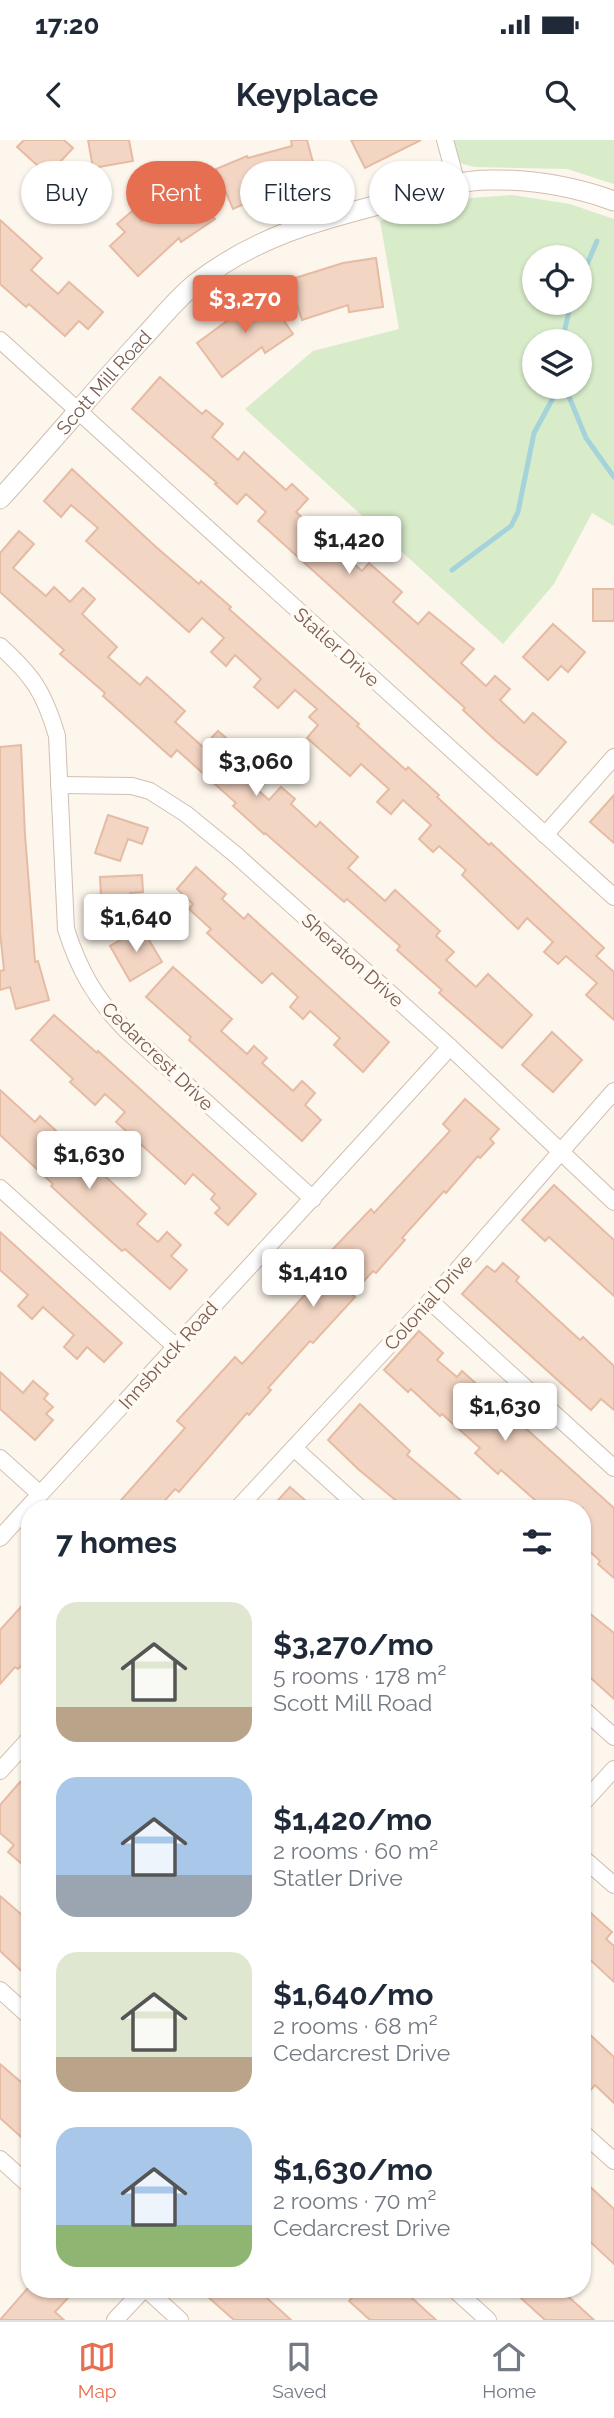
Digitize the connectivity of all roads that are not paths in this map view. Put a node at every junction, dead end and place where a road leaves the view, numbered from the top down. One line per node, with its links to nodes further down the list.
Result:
1 (445, 140): 2 (street)
2 (451, 161)
3 (469, 182): 4 (street, Scott Mill Road)
4 (614, 201)
5 (369, 208): 7 (street, Scott Mill Road)
6 (0, 340): 7 (street, Statler Drive)
7 (79, 411): 8 (street, Scott Mill Road); 12 (street, Statler Drive)
8 (0, 499)
9 (0, 646): 11 (street, Cedarcrest Drive)
10 (614, 757): 12 (street)
11 (59, 785): 14 (street, Sheraton Drive); 18 (street, Cedarcrest Drive)
12 (545, 835): 13 (street, Statler Drive)
13 (614, 897)
14 (450, 1047): 16 (street, Sheraton Drive); 18 (street, Innsbruck Road)
15 (614, 1091): 16 (street, Colonial Drive)
16 (561, 1151): 19 (street, Sheraton Drive); 20 (street, Colonial Drive)
17 (0, 1188): 21 (street)
18 (313, 1199): 21 (street, Innsbruck Road)
19 (614, 1202)
20 (430, 1301): 22 (street, Colonial Drive); 24 (street)
21 (175, 1346): 25 (street, Innsbruck Road)
22 (293, 1448): 27 (street, Colonial Drive); 28 (street)
23 (0, 1458): 25 (street)
24 (614, 1468)
25 (40, 1494): 26 (street, Innsbruck Road)
26 (35, 1500)
27 (245, 1500)
28 (351, 1500)
29 (21, 1515): 30 (street, Innsbruck Road)
30 (0, 1538)
31 (591, 1716): 32 (street)
32 (614, 1737)
33 (21, 1751): 35 (street)
34 (614, 1769): 36 (street)
35 (0, 1771)
36 (591, 1794)
37 (591, 1865): 38 (street)
38 (614, 1885)
39 (0, 1990): 40 (street)
40 (21, 2009)
41 (591, 2140): 43 (street)
42 (0, 2159): 44 (street)
43 (614, 2161)
44 (21, 2178)
45 (136, 2298): 48 (street)
46 (155, 2298): 49 (street)
47 (464, 2298): 50 (street)
48 (115, 2320)
49 (180, 2320)
50 (488, 2320)

